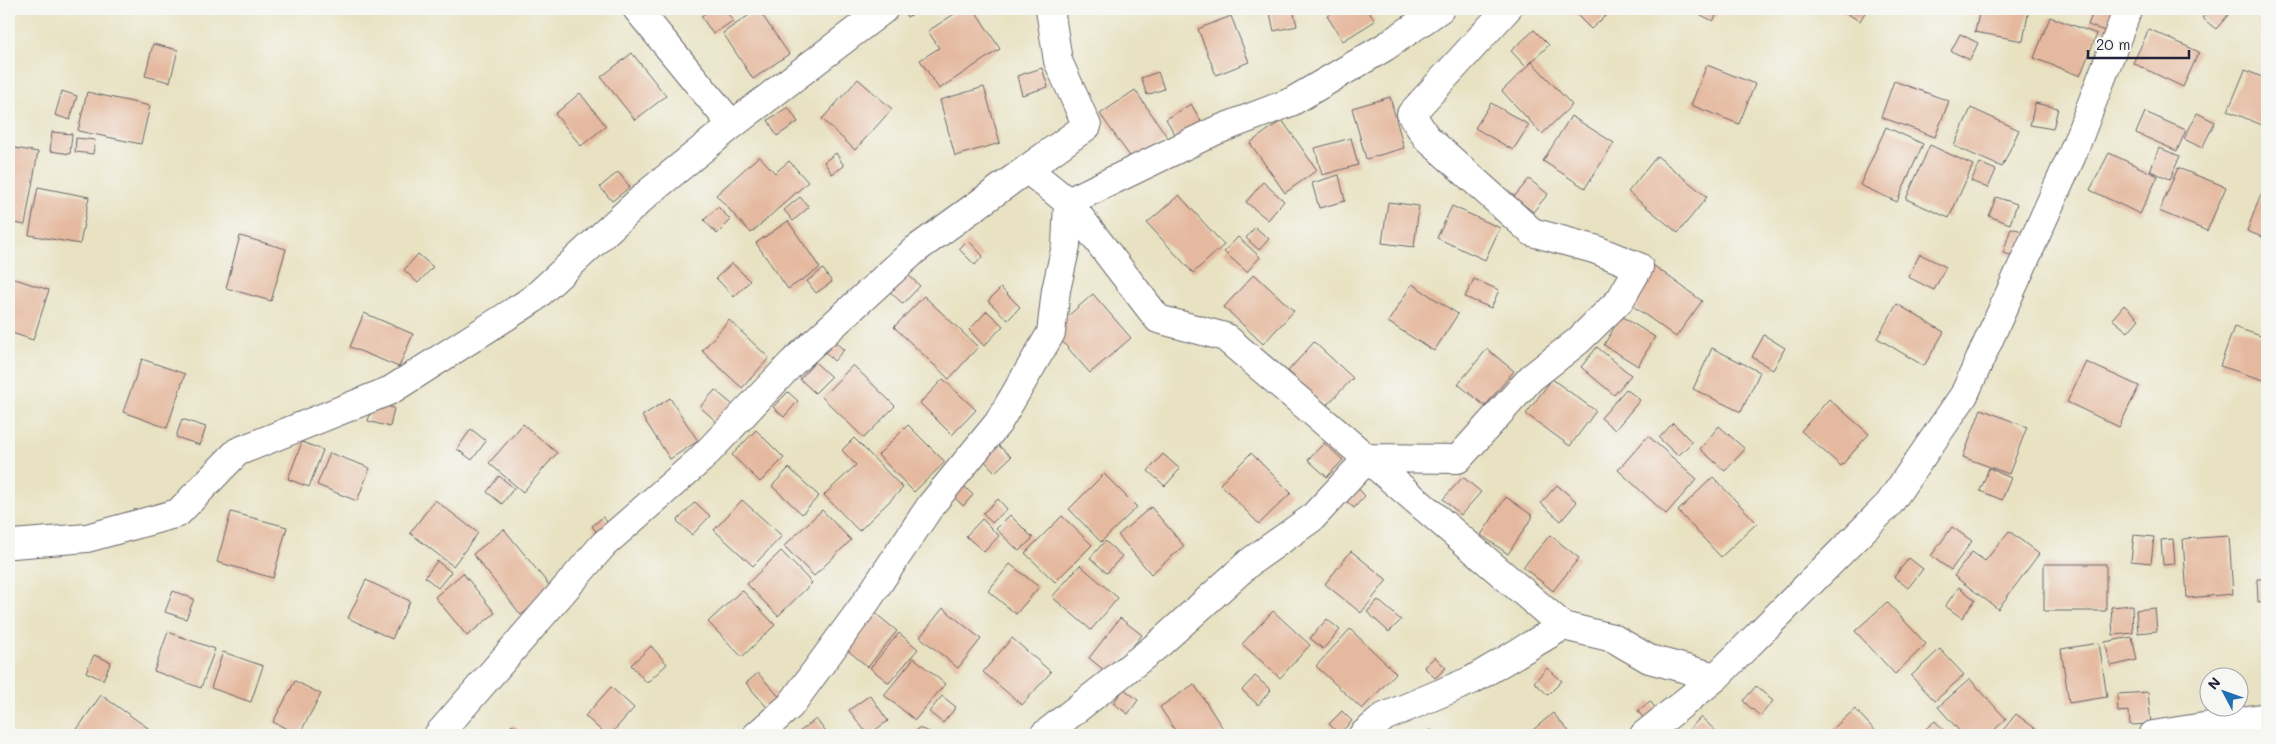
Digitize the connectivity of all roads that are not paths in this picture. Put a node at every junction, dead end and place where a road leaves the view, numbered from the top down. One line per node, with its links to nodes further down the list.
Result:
1 (637, 9): 7 (street)
2 (884, 9): 7 (street)
3 (1050, 9): 8 (street)
4 (1440, 9): 9 (street)
5 (1507, 9): 10 (street)
6 (2128, 9): 13 (street)
7 (732, 124): 11 (street)
8 (1027, 169): 9 (street); 15 (street)
9 (1068, 202): 10 (street); 16 (street)
10 (1368, 458): 12 (street); 17 (street)
11 (13, 544)
12 (1564, 626): 13 (street); 18 (street)
13 (1716, 677): 19 (street)
14 (2267, 717): 20 (street)
15 (438, 735)
16 (757, 735)
17 (1044, 735)
18 (1363, 735)
19 (1644, 735)
20 (2153, 735)

